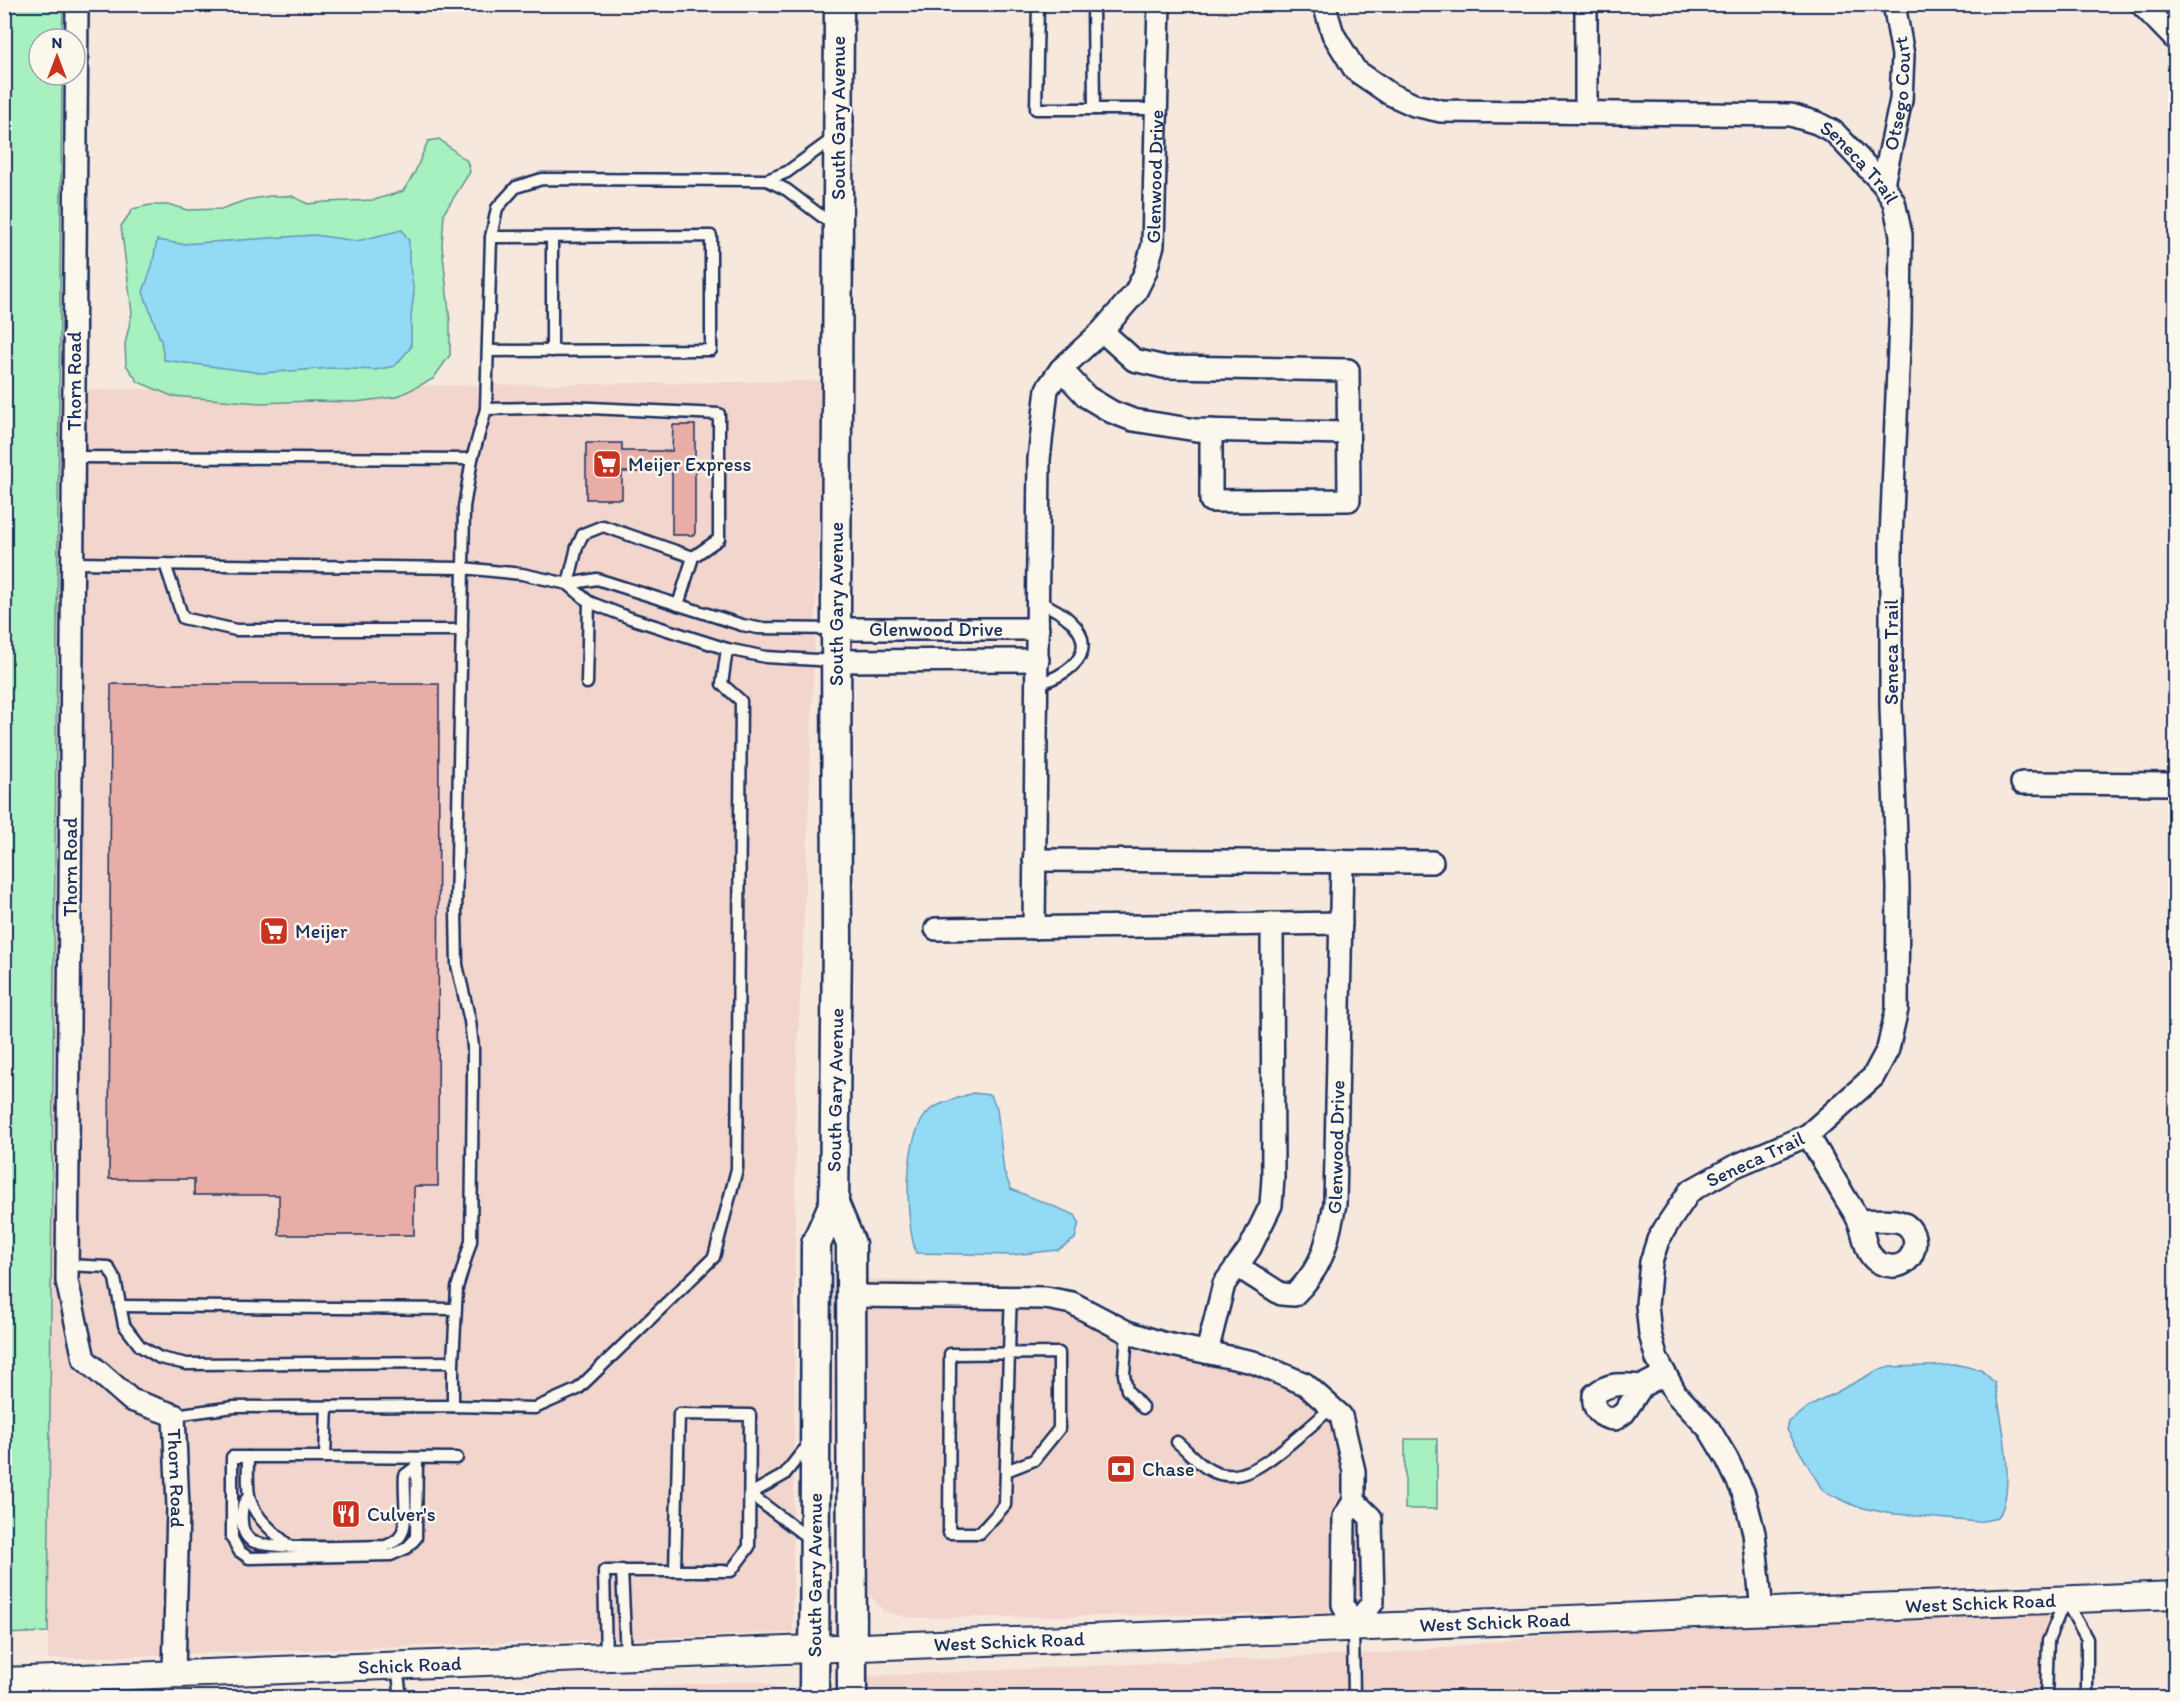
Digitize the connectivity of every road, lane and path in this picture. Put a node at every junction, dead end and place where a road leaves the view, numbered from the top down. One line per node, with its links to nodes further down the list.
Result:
1 (77, 4): 27 (street, Thorn Road)
2 (839, 4): 14 (main road, South Gary Avenue)
3 (1038, 4): 11 (lane)
4 (1093, 4): 11 (lane)
5 (1159, 4): 12 (street, Glenwood Drive)
6 (1324, 4): 13 (street, Seneca Trail)
7 (1586, 4): 13 (street)
8 (1894, 4): 16 (street, Otsego Court)
9 (2141, 4): 10 (street)
10 (2175, 40)
11 (1094, 109): 12 (lane)
12 (1156, 109): 20 (street, Glenwood Drive)
13 (1586, 112): 16 (street, Seneca Trail)
14 (838, 134): 15 (lane); 17 (main road, South Gary Avenue)
15 (767, 180): 17 (lane); 18 (lane)
16 (1883, 184): 54 (street, Seneca Trail)
17 (838, 229): 37 (main road, South Gary Avenue)
18 (491, 237): 19 (lane); 21 (lane)
19 (552, 237): 22 (lane); 22 (lane)
20 (1102, 331): 23 (street, Glenwood Drive); 26 (street)
21 (488, 351): 22 (lane); 24 (lane)
22 (552, 351)
23 (1061, 369): 25 (street); 35 (street, Glenwood Drive)
24 (486, 409): 28 (lane); 29 (lane)
25 (1211, 430): 26 (street); 26 (street)
26 (1348, 433)
27 (74, 457): 28 (lane); 30 (street, Thorn Road)
28 (472, 459): 32 (lane)
29 (693, 557): 33 (lane); 36 (lane)
30 (73, 563): 31 (lane); 57 (street, Thorn Road)
31 (165, 564): 32 (lane); 39 (lane)
32 (463, 568): 33 (lane); 39 (lane)
33 (568, 584): 34 (lane); 36 (lane)
34 (590, 602): 40 (lane); 43 (lane)
35 (1039, 602): 38 (street, Glenwood Drive); 44 (lane)
36 (678, 604): 37 (lane)
37 (836, 629): 38 (street, Glenwood Drive); 42 (main road, South Gary Avenue)
38 (1038, 629): 41 (street, Glenwood Drive)
39 (462, 630): 62 (lane)
40 (727, 649): 42 (lane); 69 (lane)
41 (1038, 660): 42 (street, Glenwood Drive); 44 (street, Glenwood Drive)
42 (836, 661): 55 (main road, South Gary Avenue)
43 (587, 683)
44 (1038, 684): 47 (street, Glenwood Drive)
45 (2022, 783): 46 (street)
46 (2175, 783)
47 (1034, 860): 48 (street); 52 (street, Glenwood Drive)
48 (1342, 861): 49 (street); 50 (street, Glenwood Drive)
49 (1432, 862)
50 (1341, 923): 51 (street); 58 (street, Glenwood Drive)
51 (1272, 924): 52 (street); 58 (street)
52 (1034, 928): 53 (street)
53 (936, 929)
54 (1808, 1135): 56 (street); 67 (street, Seneca Trail)
55 (834, 1203): 59 (main road, South Gary Avenue); 75 (main road, South Gary Avenue)
56 (1859, 1221)
57 (67, 1265): 61 (lane); 73 (street, Thorn Road)
58 (1237, 1266): 64 (street)
59 (851, 1296): 60 (street); 92 (main road, South Gary Avenue)
60 (1011, 1296): 63 (street); 65 (lane)
61 (120, 1306): 62 (lane); 66 (lane)
62 (455, 1309): 66 (lane)
63 (1127, 1332): 64 (street); 72 (lane)
64 (1207, 1352): 71 (street)
65 (1009, 1353): 80 (lane); 80 (lane); 80 (lane)
66 (453, 1362): 69 (lane)
67 (1665, 1374): 68 (street); 90 (street, Seneca Trail)
68 (1642, 1386)
69 (453, 1406): 70 (lane)
70 (327, 1407): 73 (lane); 77 (lane)
71 (1331, 1407): 74 (lane); 83 (street)
72 (1143, 1408)
73 (174, 1415): 96 (street, Thorn Road)
74 (1177, 1442)
75 (816, 1444): 81 (lane); 84 (main road, South Gary Avenue)
76 (248, 1457): 77 (lane); 79 (lane); 82 (lane)
77 (325, 1457): 79 (lane)
78 (457, 1458): 79 (lane)
79 (417, 1462): 85 (lane)
80 (1006, 1471)
81 (750, 1494): 84 (lane); 87 (lane); 87 (lane)
82 (249, 1496): 85 (lane); 85 (lane)
83 (1354, 1500): 91 (street); 91 (street)
84 (816, 1543): 93 (main road, South Gary Avenue)
85 (289, 1546)
86 (622, 1570): 87 (lane); 94 (lane); 94 (lane)
87 (675, 1570)
88 (2175, 1595): 89 (street, West Schick Road)
89 (2065, 1600): 90 (street, West Schick Road); 104 (lane); 105 (lane)
90 (1762, 1611): 91 (street, West Schick Road)
91 (1353, 1627): 92 (street, West Schick Road); 101 (lane)
92 (852, 1648): 93 (street, West Schick Road); 100 (main road, South Gary Avenue)
93 (815, 1649): 94 (street, Schick Road); 99 (main road, South Gary Avenue)
94 (616, 1657): 95 (street, Schick Road)
95 (397, 1665): 96 (street, Schick Road); 98 (lane)
96 (174, 1674): 97 (street, Schick Road)
97 (4, 1681)
98 (401, 1698)
99 (814, 1698)
100 (852, 1698)
101 (1354, 1698)
102 (1427, 1698): 103 (lane)
103 (1458, 1698)
104 (2046, 1698)
105 (2087, 1698)

